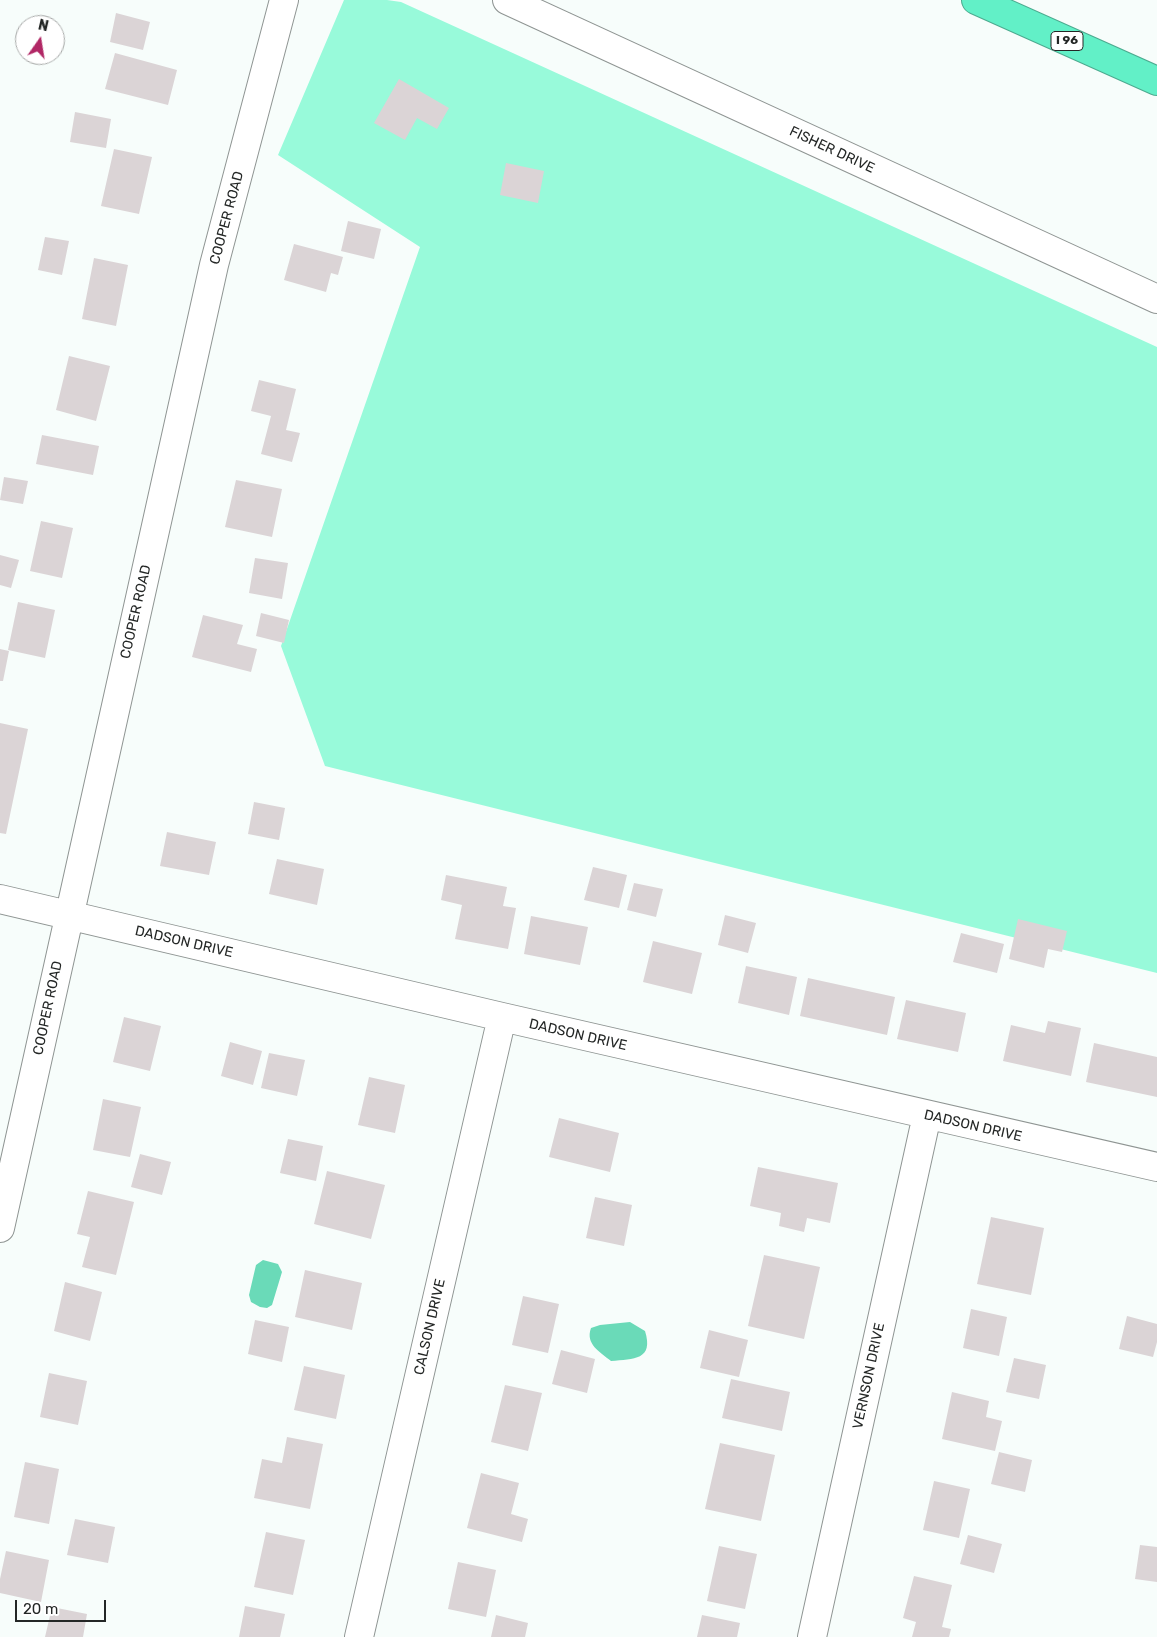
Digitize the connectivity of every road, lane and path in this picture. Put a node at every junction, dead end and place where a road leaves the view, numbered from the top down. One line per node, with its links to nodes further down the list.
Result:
1 (284, 0): 7 (street, COOPER ROAD)
2 (507, 0): 5 (street, FISHER DRIVE)
3 (976, 0): 4 (highway, I 96)
4 (1157, 81)
5 (1157, 299)
6 (0, 899): 7 (street, DADSON DRIVE)
7 (68, 915): 8 (street, DADSON DRIVE); 11 (street, COOPER ROAD)
8 (502, 1017): 9 (street, DADSON DRIVE); 12 (street, CALSON DRIVE)
9 (927, 1115): 10 (street, DADSON DRIVE); 13 (street, VERNSON DRIVE)
10 (1157, 1167)
11 (0, 1228)
12 (359, 1637)
13 (812, 1637)

